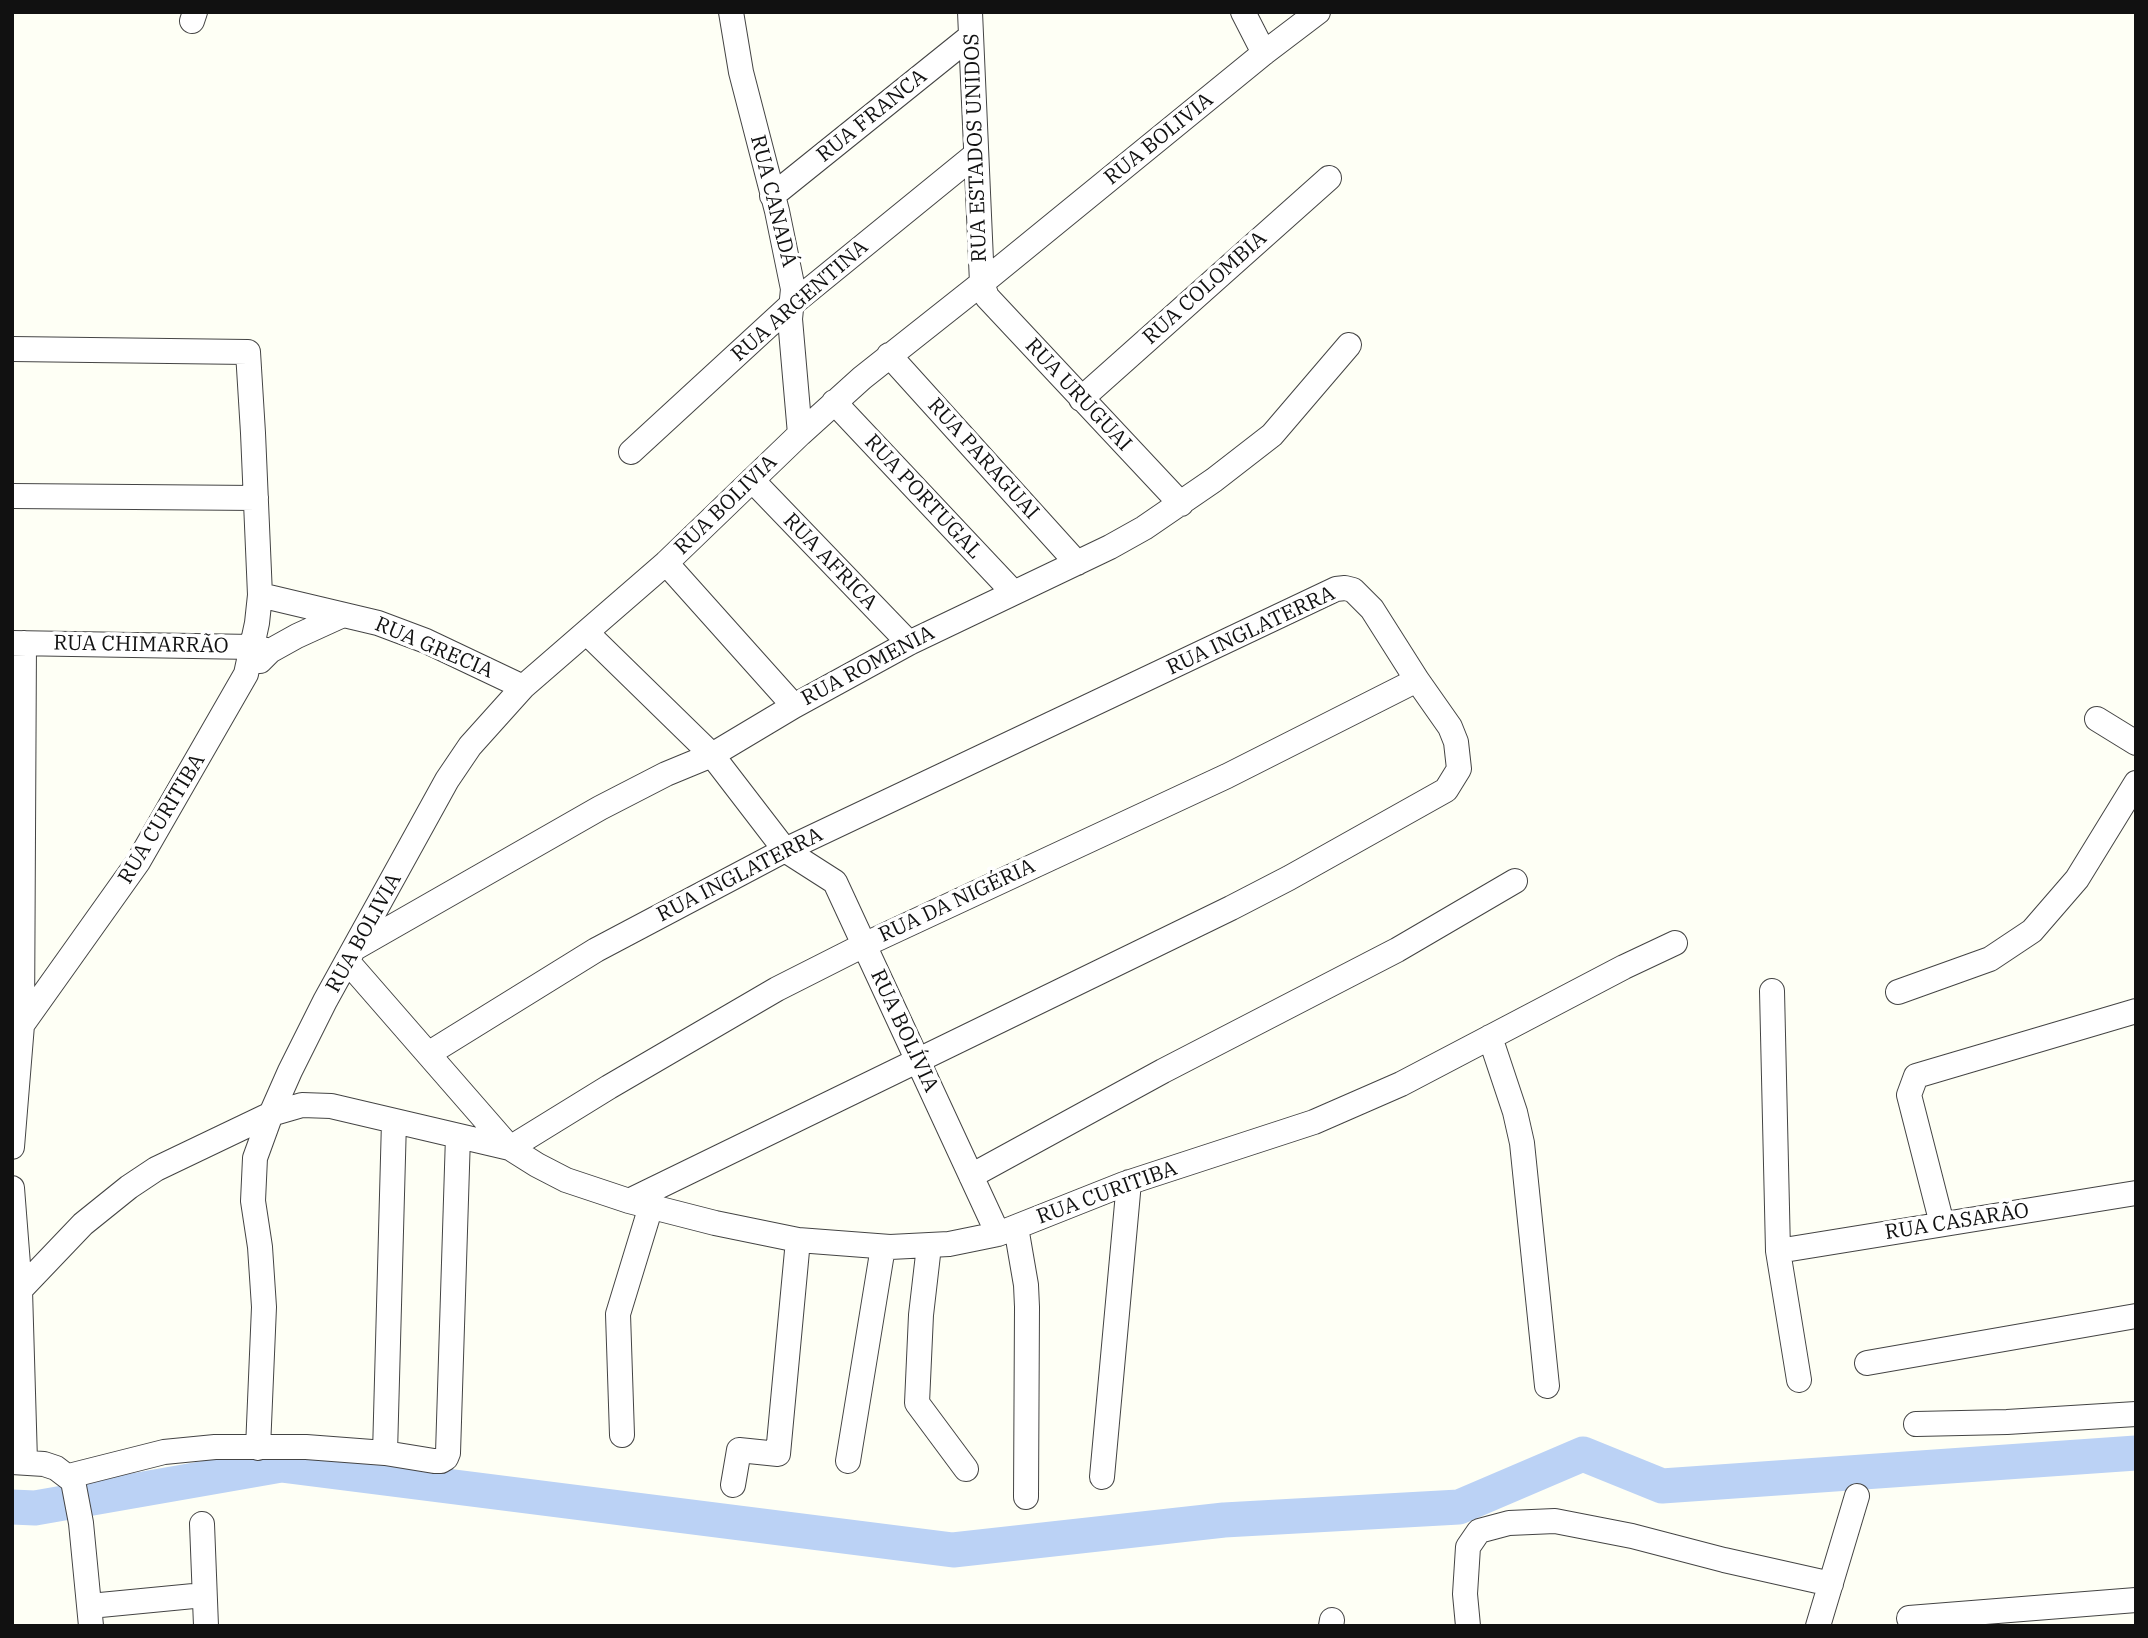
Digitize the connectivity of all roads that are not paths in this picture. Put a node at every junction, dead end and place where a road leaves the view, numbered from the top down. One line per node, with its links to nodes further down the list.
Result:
1 (731, 12): 8 (street, RUA CANADÁ)
2 (1243, 12): 5 (street)
3 (1318, 12): 5 (street, RUA BOLIVIA)
4 (970, 24): 6 (street, RUA ESTADOS UNIDOS); 8 (street, RUA FRANCA)
5 (1264, 53): 9 (street, RUA BOLIVIA)
6 (975, 155): 9 (street, RUA ESTADOS UNIDOS); 10 (street, RUA ARGENTINA)
7 (1329, 178): 14 (street, RUA COLOMBIA)
8 (772, 196): 10 (street, RUA CANADÁ)
9 (982, 283): 13 (street, RUA BOLIVIA); 14 (street, RUA URUGUAI)
10 (792, 304): 16 (street, RUA CANADÁ); 17 (street, RUA ARGENTINA)
11 (1349, 345): 21 (street, RUA ROMENIA)
12 (12, 349): 20 (street)
13 (889, 355): 15 (street, RUA BOLIVIA); 22 (street, RUA PARAGUAI)
14 (1081, 399): 21 (street, RUA URUGUAI)
15 (834, 402): 16 (street, RUA BOLIVIA); 24 (street, RUA PORTUGAL)
16 (800, 434): 18 (street, RUA BOLIVIA)
17 (631, 452)
18 (752, 480): 23 (street, RUA BOLIVIA); 29 (street, RUA AFRICA)
19 (12, 496): 20 (street)
20 (256, 498): 25 (street)
21 (1181, 504): 22 (street, RUA ROMENIA)
22 (1077, 562): 24 (street, RUA ROMENIA)
23 (666, 563): 27 (street, RUA BOLIVIA); 33 (street)
24 (1013, 592): 29 (street, RUA ROMENIA)
25 (260, 594): 26 (street, RUA GRECIA); 30 (street)
26 (343, 615): 30 (street); 32 (street, RUA GRECIA)
27 (587, 633): 32 (street, RUA BOLIVIA); 36 (street, RUA BOLÍVIA)
28 (18, 643): 30 (street, RUA CHIMARRÃO); 46 (street)
29 (909, 643): 33 (street, RUA ROMENIA)
30 (261, 649): 46 (street, RUA CURITIBA)
31 (1417, 680): 38 (street, RUA INGLATERRA); 41 (street, RUA DA NIGÉRIA); 49 (street, RUA INGLATERRA)
32 (523, 687): 42 (street, RUA BOLIVIA)
33 (794, 706): 36 (street, RUA ROMENIA)
34 (2097, 719): 35 (street)
35 (2136, 743)
36 (712, 755): 38 (street, RUA BOLÍVIA); 42 (street, RUA ROMENIA)
37 (2136, 783): 44 (street)
38 (785, 850): 41 (street, RUA BOLÍVIA); 48 (street, RUA INGLATERRA)
39 (1515, 881): 55 (street)
40 (1675, 943): 47 (street, RUA CURITIBA)
41 (864, 945): 49 (street, RUA BOLÍVIA); 54 (street, RUA DA NIGÉRIA)
42 (351, 954): 48 (street); 50 (street, RUA BOLIVIA)
43 (1772, 991): 65 (street)
44 (1898, 992)
45 (2136, 1010): 60 (street)
46 (22, 1025): 53 (street)
47 (1490, 1037): 56 (street, RUA CURITIBA); 70 (street)
48 (428, 1054): 54 (street)
49 (918, 1062): 55 (street, RUA BOLÍVIA); 59 (street, RUA INGLATERRA)
50 (271, 1114): 51 (street); 66 (street); 74 (street, RUA BOLIVIA)
51 (394, 1121): 52 (street); 75 (street)
52 (458, 1136): 54 (street); 75 (street)
53 (12, 1147)
54 (510, 1148): 59 (street, RUA CURITIBA)
55 (971, 1176): 61 (street, RUA BOLÍVIA)
56 (1129, 1182): 61 (street, RUA CURITIBA); 79 (street)
57 (12, 1188): 66 (street)
58 (2136, 1193): 60 (street, RUA CASARÃO)
59 (640, 1203): 62 (street, RUA CURITIBA); 73 (street)
60 (1942, 1224): 65 (street, RUA CASARÃO)
61 (1007, 1231): 63 (street, RUA CURITIBA); 83 (street, RUA BOLÍVIA)
62 (798, 1240): 64 (street, RUA CURITIBA); 81 (street)
63 (929, 1246): 64 (street, RUA CURITIBA); 78 (street)
64 (883, 1247): 76 (street)
65 (1778, 1251): 69 (street)
66 (20, 1290): 77 (street)
67 (2136, 1316): 68 (street)
68 (1867, 1363)
69 (1798, 1380)
70 (1546, 1386)
71 (2136, 1414): 72 (street)
72 (1916, 1424)
73 (622, 1435)
74 (258, 1448): 75 (street); 80 (street)
75 (385, 1453)
76 (848, 1461)
77 (19, 1462): 80 (street)
78 (966, 1469)
79 (1102, 1477)
80 (72, 1481): 88 (street)
81 (733, 1485)
82 (1857, 1496): 85 (street)
83 (1026, 1497)
84 (202, 1524): 86 (street)
85 (1831, 1584): 91 (street); 92 (street)
86 (204, 1595): 88 (street); 90 (street)
87 (2136, 1600): 89 (street)
88 (90, 1616)
89 (1909, 1618)
90 (206, 1626)
91 (1468, 1626)
92 (1818, 1626)

